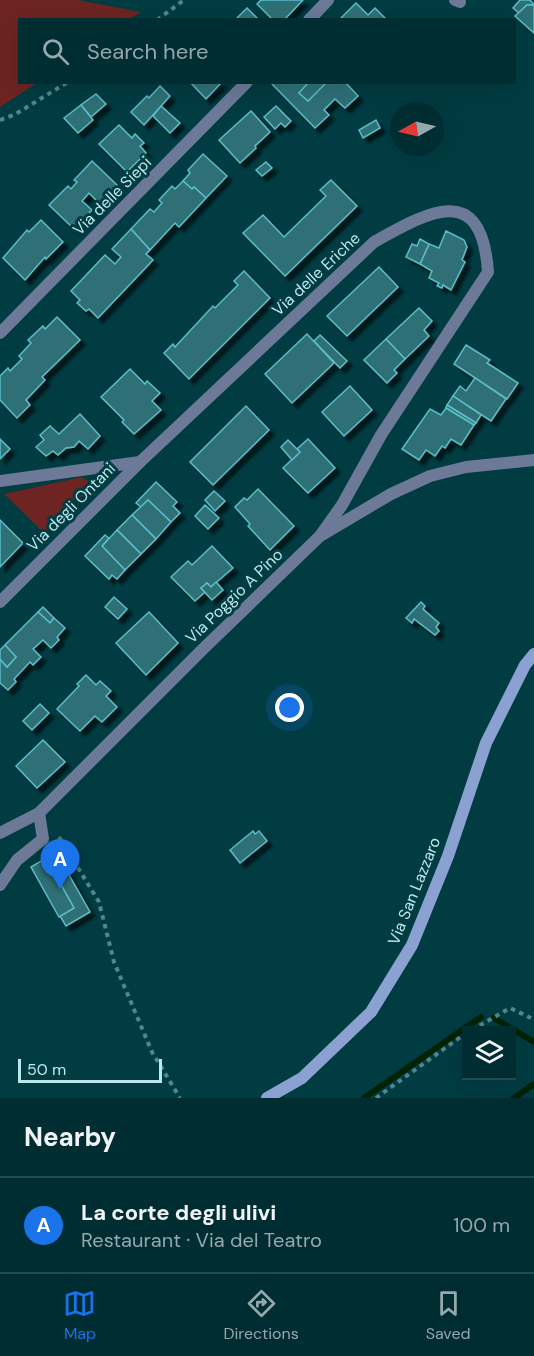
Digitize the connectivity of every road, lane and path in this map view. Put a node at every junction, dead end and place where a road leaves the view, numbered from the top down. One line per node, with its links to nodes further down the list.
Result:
1 (184, 0): 3 (path)
2 (328, 0): 4 (street)
3 (160, 18)
4 (311, 18)
5 (65, 84): 7 (path)
6 (245, 84): 8 (street, Via delle Siepi)
7 (0, 120)
8 (0, 333)
9 (534, 460): 12 (street, Via Poggio A Pino)
10 (140, 462): 11 (street); 12 (street, Via delle Eriche); 13 (street, Via degli Ontani)
11 (0, 481)
12 (320, 536): 15 (street, Via Poggio A Pino)
13 (0, 602)
14 (534, 654): 22 (street, Via San Lazzaro)
15 (39, 813): 16 (street, Via Poggio A Pino); 17 (street); 21 (path)
16 (0, 833)
17 (0, 885)
18 (531, 1018): 19 (path)
19 (479, 1026)
20 (462, 1037): 23 (path)
21 (180, 1098)
22 (267, 1098)
23 (376, 1098)

